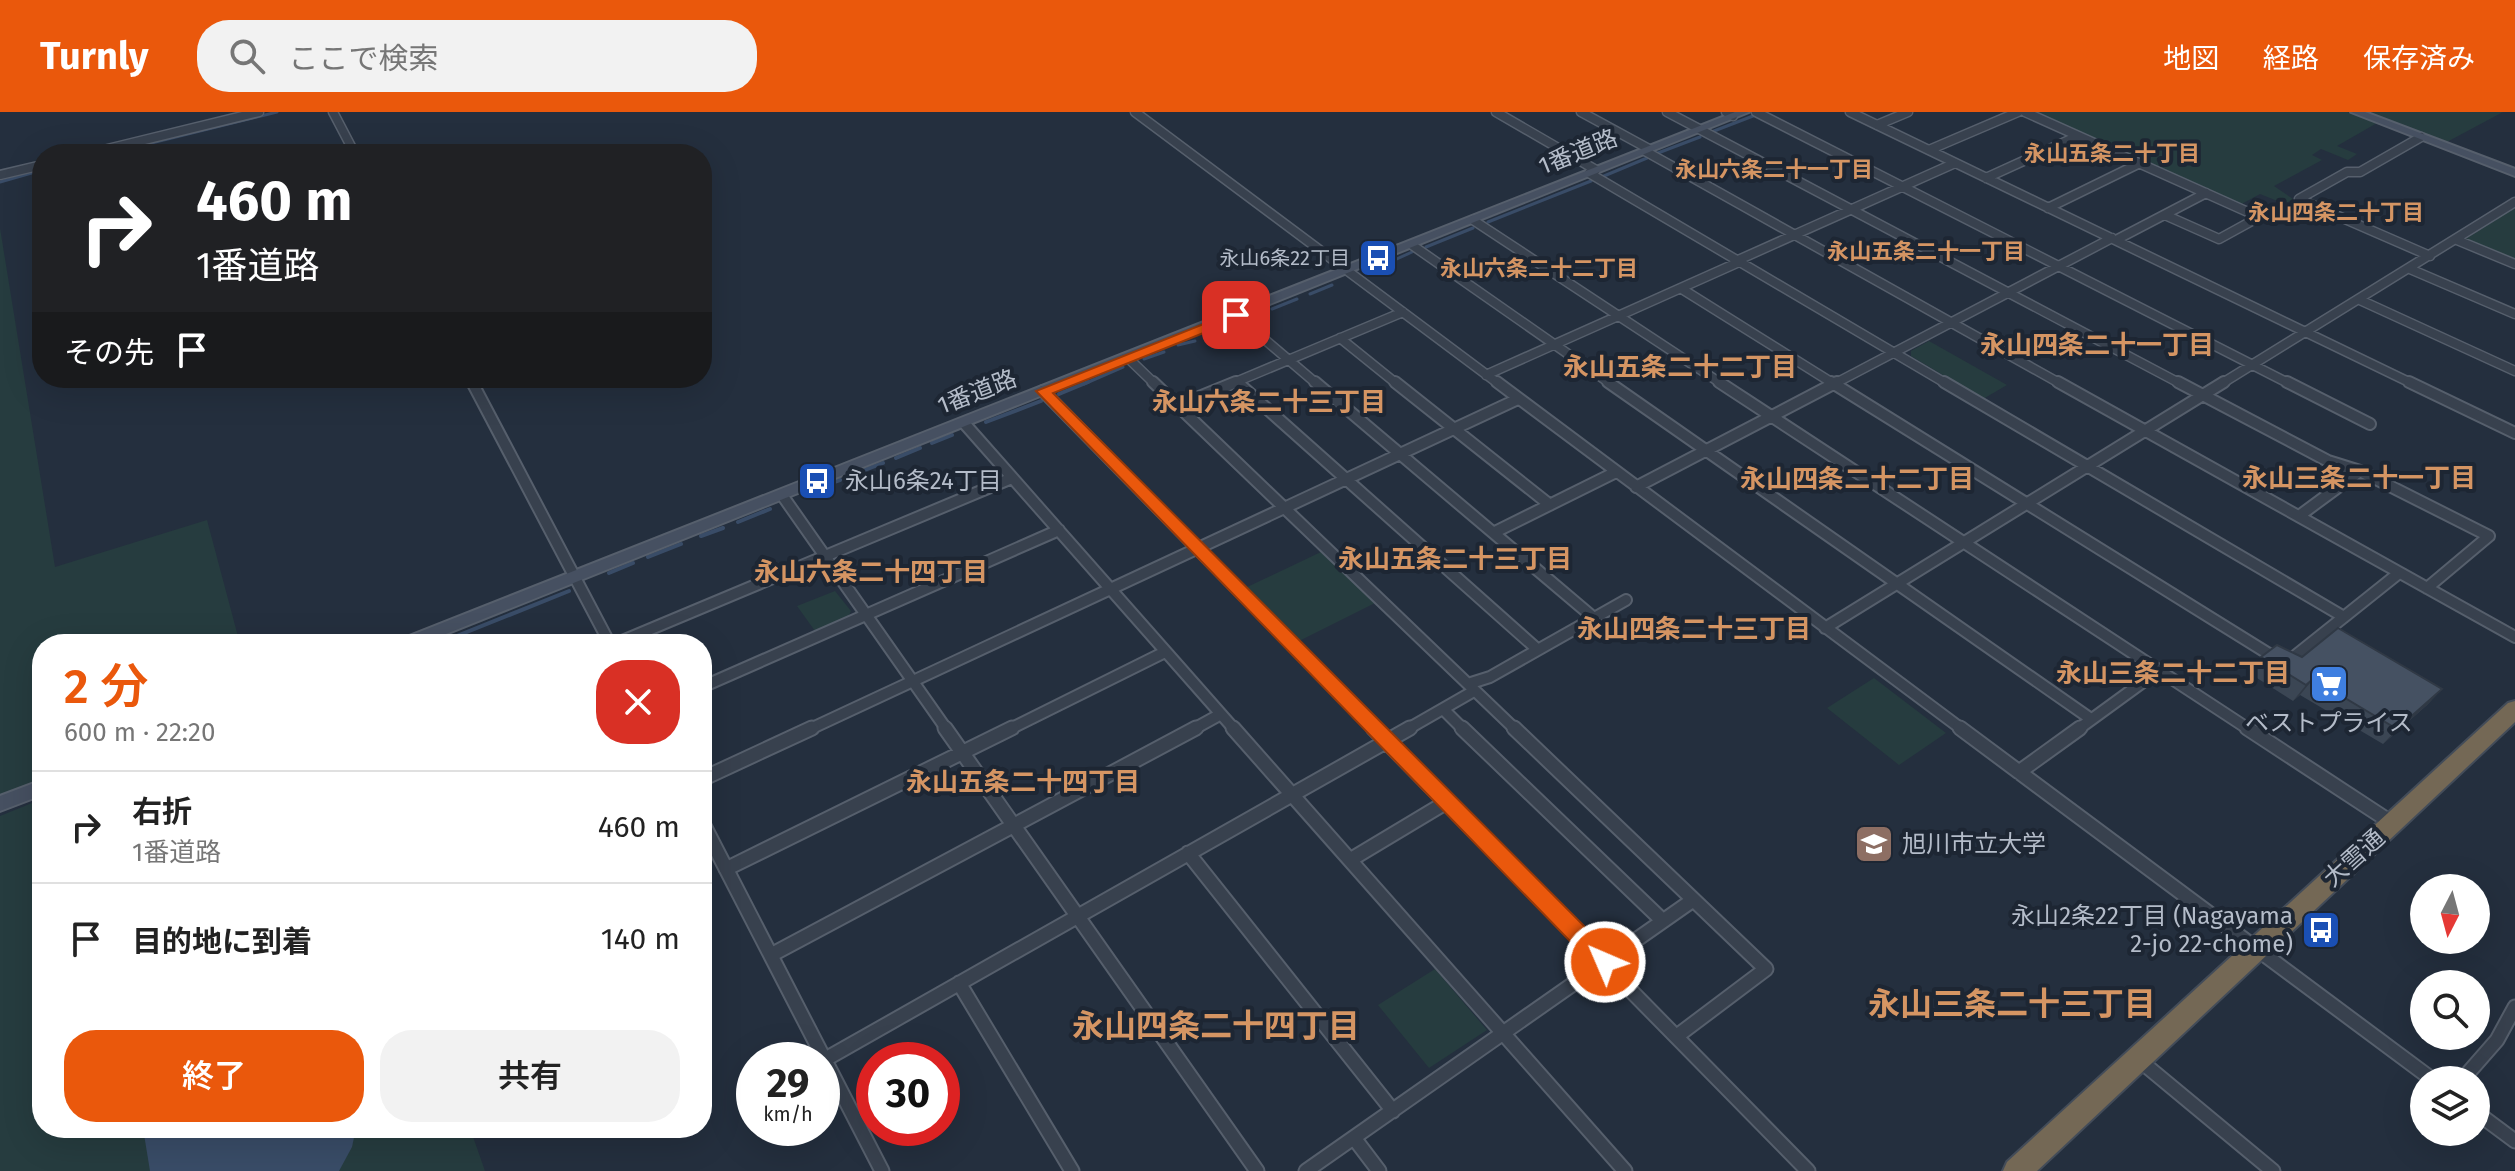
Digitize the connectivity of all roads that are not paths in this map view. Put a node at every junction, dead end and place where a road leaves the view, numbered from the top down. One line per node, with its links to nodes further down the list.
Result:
1 (259, 112): 18 (street)
2 (333, 112): 19 (street)
3 (1135, 112): 45 (street)
4 (1496, 112): 25 (street)
5 (1581, 112): 20 (street)
6 (1667, 112): 15 (street)
7 (1756, 112): 29 (street)
8 (1850, 112): 14 (street)
9 (1908, 112): 14 (street)
10 (2018, 112): 21 (street)
11 (2025, 112): 16 (street)
12 (2356, 112): 17 (street)
13 (1734, 113): 15 (street, 1番道路)
14 (1877, 125): 21 (street)
15 (1700, 129): 20 (street, 1番道路); 33 (street)
16 (2078, 136): 23 (street); 28 (street)
17 (2421, 137): 26 (street); 40 (street)
18 (128, 144)
19 (350, 144)
20 (1647, 150): 25 (street, 1番道路); 36 (street)
21 (1929, 150): 22 (street)
22 (1955, 163): 28 (street); 29 (street)
23 (2140, 163): 30 (street); 32 (street)
24 (32, 167): 27 (street)
25 (1592, 172): 35 (street, 1番道路); 41 (street)
26 (2515, 173)
27 (0, 175)
28 (1986, 178): 32 (street)
29 (1902, 186): 33 (street); 43 (street)
30 (2206, 193): 34 (street); 34 (street)
31 (2515, 202): 38 (street)
32 (2048, 208): 37 (street)
33 (1851, 209): 36 (street); 47 (street)
34 (2165, 215): 37 (street)
35 (1473, 220): 39 (street, 1番道路); 52 (street)
36 (1794, 235): 41 (street); 53 (street)
37 (2114, 239): 43 (street); 54 (street)
38 (2457, 240): 40 (street); 42 (street)
39 (1412, 245): 45 (street, 1番道路); 56 (street)
40 (2430, 256): 44 (street)
41 (1737, 262): 46 (street); 57 (street)
42 (2515, 264)
43 (2059, 265): 47 (street); 60 (street)
44 (2410, 269): 48 (street); 50 (street)
45 (1347, 271): 49 (street); 51 (street, 1番道路)
46 (1682, 289): 52 (street); 64 (street)
47 (2008, 292): 53 (street); 67 (street)
48 (2360, 300): 54 (street); 61 (street)
49 (1403, 312): 55 (street); 62 (street)
50 (2515, 314)
51 (1236, 315): 58 (street, 1番道路); 59 (street)
52 (1616, 315): 56 (street); 70 (street)
53 (1950, 322): 57 (street); 74 (street)
54 (2306, 332): 60 (street); 75 (street)
55 (1340, 338): 59 (street); 73 (street)
56 (1554, 344): 62 (street); 76 (street)
57 (1894, 352): 64 (street); 78 (street)
58 (1128, 358): 66 (street, 1番道路); 69 (street)
59 (1289, 359): 63 (street); 77 (street)
60 (2252, 363): 67 (street); 72 (street)
61 (2515, 371)
62 (1486, 375): 68 (street)
63 (1237, 382): 69 (street); 82 (street)
64 (1835, 383): 70 (street); 85 (street)
65 (475, 388): 95 (street)
66 (1043, 391): 71 (street, 1番道路); 92 (street)
67 (2202, 395): 74 (street); 79 (street)
68 (1518, 399): 73 (street); 80 (street)
69 (1177, 406): 87 (street)
70 (1771, 416): 76 (street); 91 (street)
71 (964, 423): 81 (street); 84 (street, 1番道路)
72 (2370, 424)
73 (1454, 429): 77 (street); 86 (street)
74 (2144, 430): 78 (street); 88 (street)
75 (2515, 433)
76 (1706, 450): 83 (street); 96 (street)
77 (1401, 454): 82 (street); 90 (street)
78 (2088, 467): 85 (street); 101 (street)
79 (2360, 471): 88 (street); 97 (street)
80 (1616, 472): 83 (street); 86 (street)
81 (1012, 478): 89 (street); 93 (street)
82 (1346, 480): 87 (street); 108 (street)
83 (1636, 487): 103 (street)
84 (782, 495): 93 (street); 95 (street, 1番道路)
85 (2027, 503): 91 (street); 101 (street)
86 (1550, 505): 90 (street)
87 (1286, 508): 92 (street); 113 (street)
88 (2299, 516): 94 (street)
89 (1059, 530): 98 (street); 100 (street)
90 (1495, 532): 102 (street)
91 (1963, 544): 96 (street); 110 (street)
92 (1197, 549): 98 (street); 118 (street)
93 (825, 556): 100 (street); 106 (street)
94 (2399, 573): 97 (street); 101 (street)
95 (575, 577): 104 (street, 1番道路); 105 (street)
96 (1898, 584): 103 (street); 117 (street)
97 (2427, 588): 107 (street)
98 (1110, 589): 109 (street); 111 (street)
99 (1626, 600): 102 (street)
100 (865, 615): 111 (street); 112 (street)
101 (2344, 617)
102 (1594, 618): 108 (street)
103 (1825, 628): 120 (street)
104 (430, 634)
105 (607, 634)
106 (637, 634)
107 (2515, 637)
108 (1537, 649): 113 (street)
109 (1165, 652): 115 (street); 119 (street)
110 (2158, 671): 117 (street); 126 (street)
111 (912, 681): 119 (street); 121 (street)
112 (712, 683)
113 (1472, 687): 114 (street); 132 (street)
114 (1443, 709): 118 (street); 134 (street)
115 (1221, 714): 123 (street); 127 (street)
116 (2513, 714): 126 (highway, 大雪通)
117 (2091, 719): 120 (street)
118 (1386, 740): 123 (street); 124 (street)
119 (962, 752): 127 (street); 131 (street)
120 (2019, 772): 135 (street)
121 (712, 774)
122 (32, 791): 125 (street)
123 (1292, 795): 129 (street); 130 (street)
124 (1445, 803): 130 (street); 137 (street)
125 (0, 804)
126 (2392, 823): 135 (highway, 大雪通)
127 (1015, 827): 133 (street); 136 (street)
128 (712, 842): 131 (street)
129 (1188, 853): 133 (street); 148 (street)
130 (1350, 860): 140 (street)
131 (726, 869): 136 (street)
132 (1693, 900): 134 (street); 141 (street)
133 (1078, 916): 138 (street); 154 (street)
134 (1663, 921): 137 (street)
135 (2256, 948): 144 (highway, 大雪通); 145 (street)
136 (771, 955): 142 (street)
137 (1605, 962): 140 (street); 141 (street)
138 (959, 983): 143 (street); 153 (street)
139 (2515, 1007): 146 (street)
140 (1503, 1033): 148 (street); 157 (street)
141 (1677, 1036): 158 (street)
142 (815, 1042)
143 (840, 1051)
144 (2138, 1059): 159 (highway, 大雪通); 160 (street)
145 (2414, 1066)
146 (2474, 1066)
147 (840, 1091): 152 (street)
148 (1393, 1111): 150 (street)
149 (2490, 1122): 151 (street)
150 (1354, 1138): 155 (street); 156 (street)
151 (2515, 1141)
152 (882, 1171)
153 (1072, 1171)
154 (1257, 1171)
155 (1306, 1171)
156 (1379, 1171)
157 (1625, 1171)
158 (1808, 1171)
159 (2017, 1171)
160 (2273, 1171)

